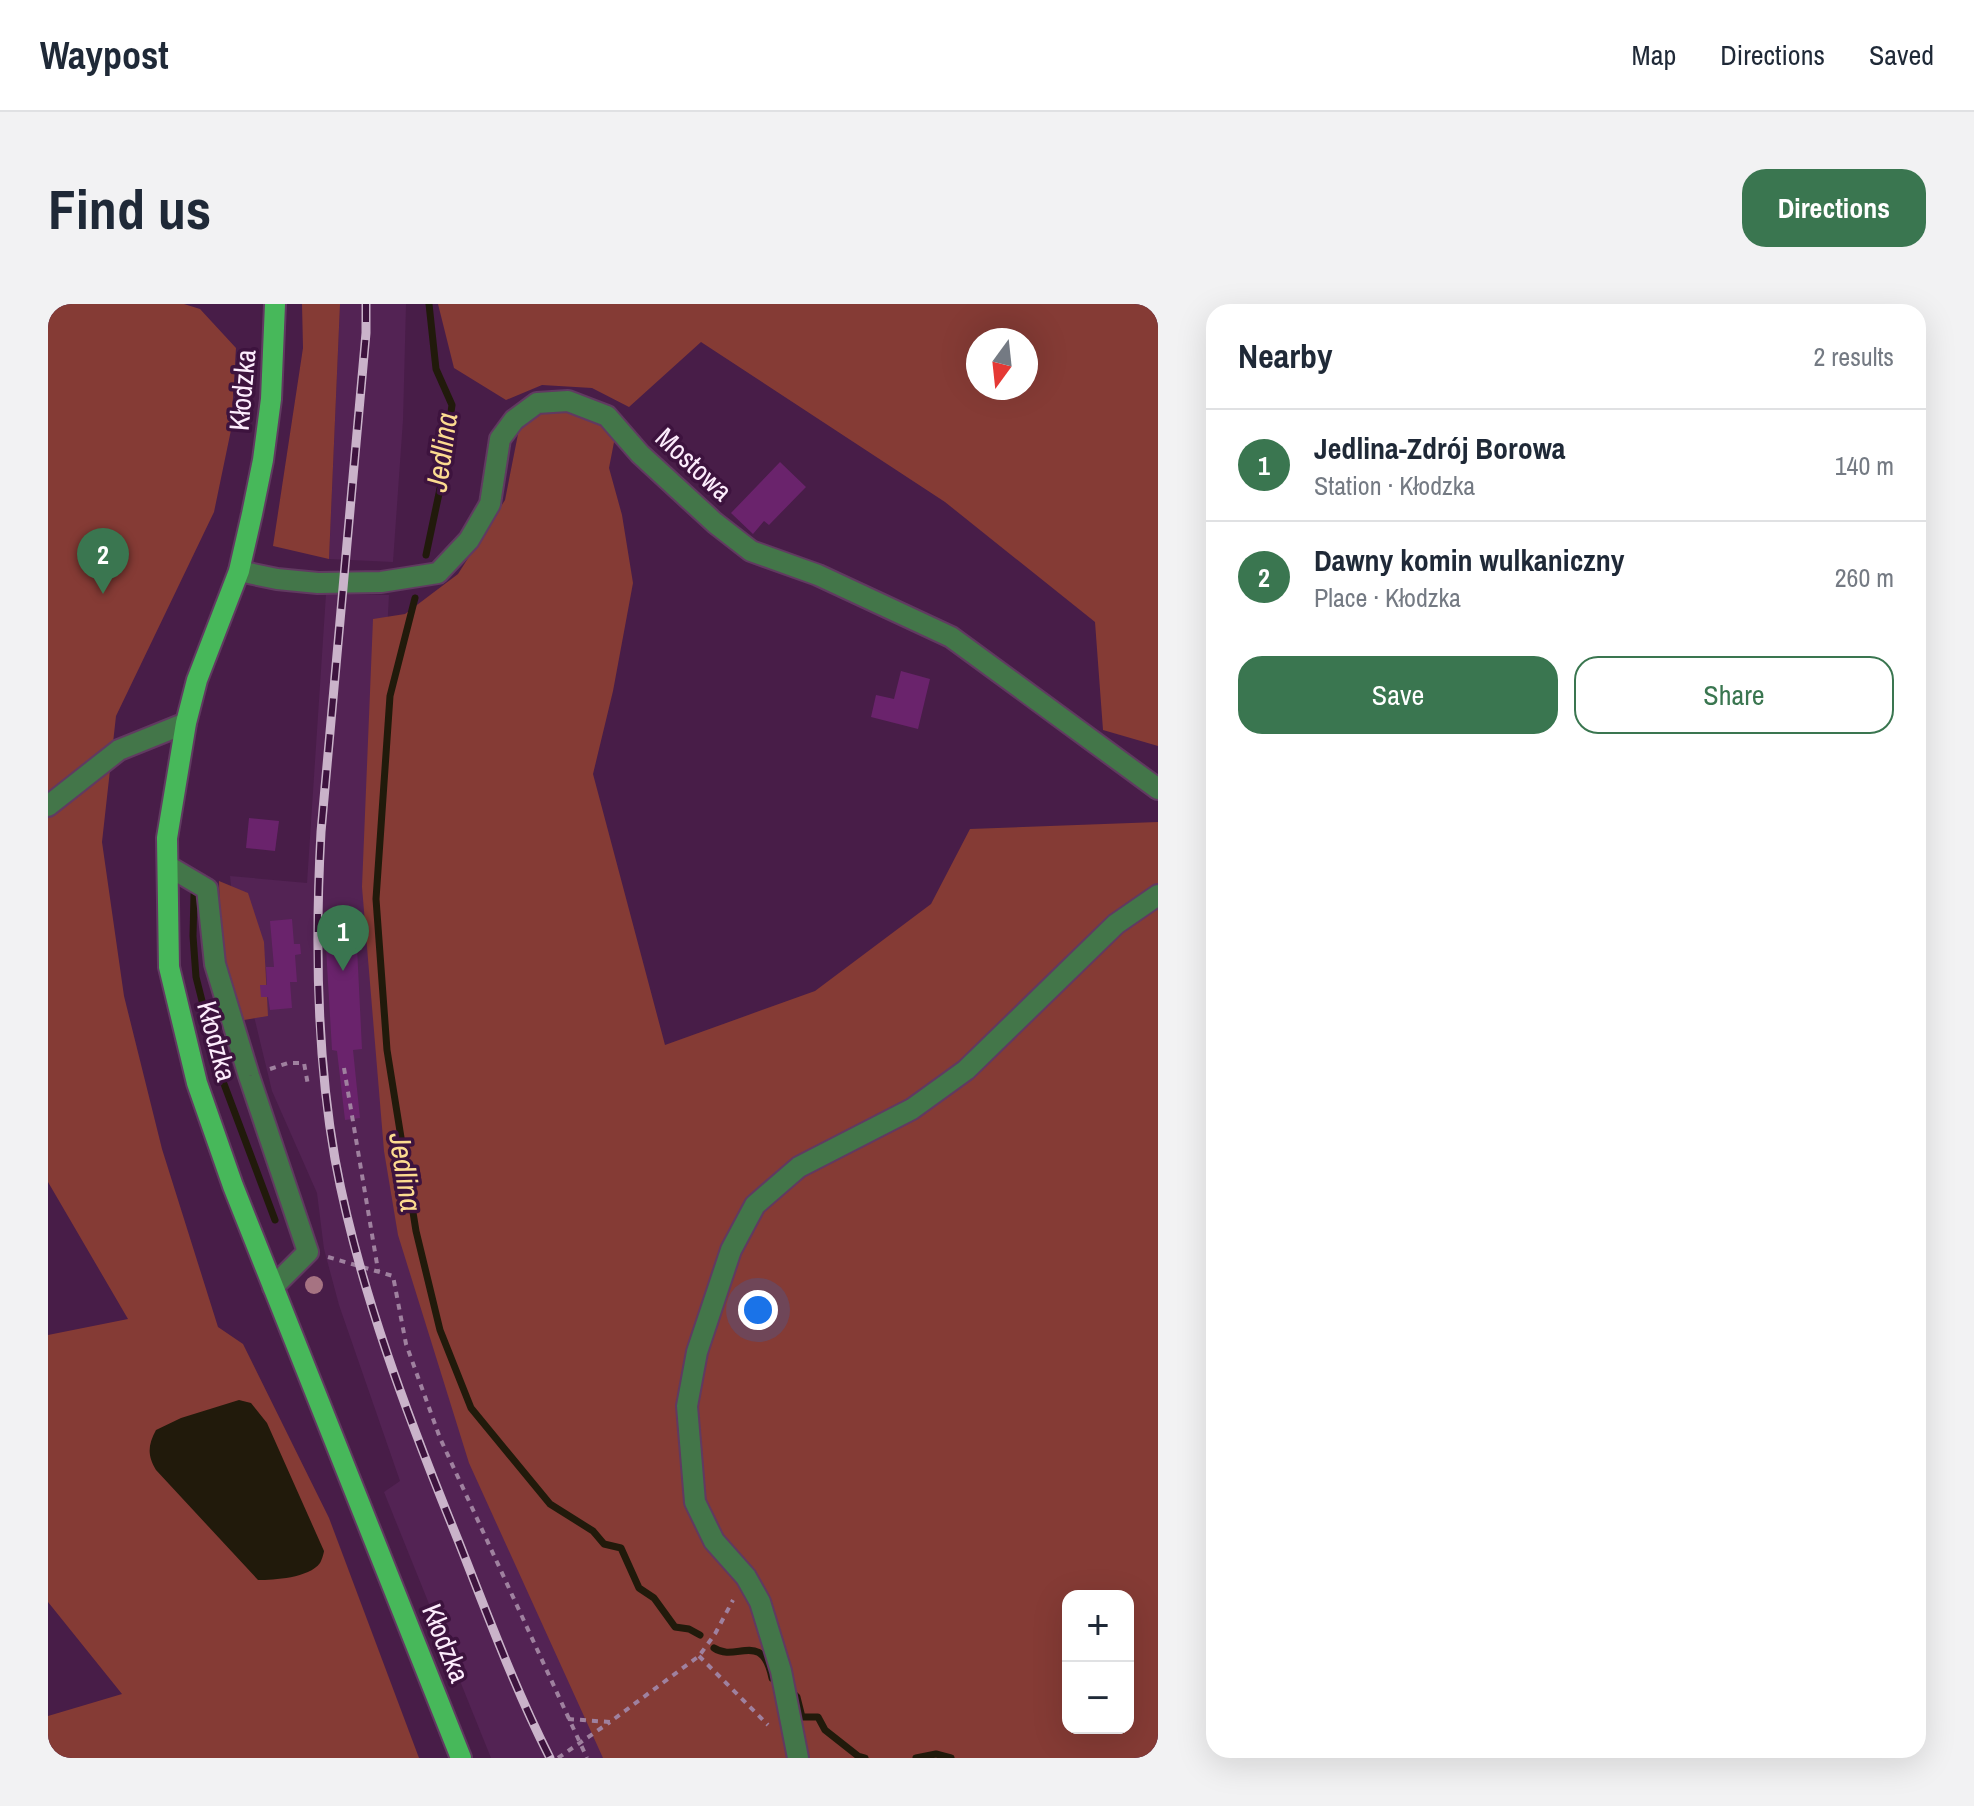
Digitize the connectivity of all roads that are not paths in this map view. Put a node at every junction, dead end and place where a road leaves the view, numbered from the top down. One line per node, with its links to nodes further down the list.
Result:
1 (275, 304): 2 (main road, Kłodzka)
2 (239, 571): 3 (main road, Kłodzka); 4 (street, Mostowa)
3 (186, 723): 5 (street); 6 (main road, Kłodzka)
4 (1158, 789)
5 (48, 806)
6 (168, 866): 8 (main road, Kłodzka); 8 (street)
7 (1158, 895): 9 (street)
8 (273, 1287): 10 (main road, Kłodzka)
9 (798, 1756)
10 (461, 1758)

